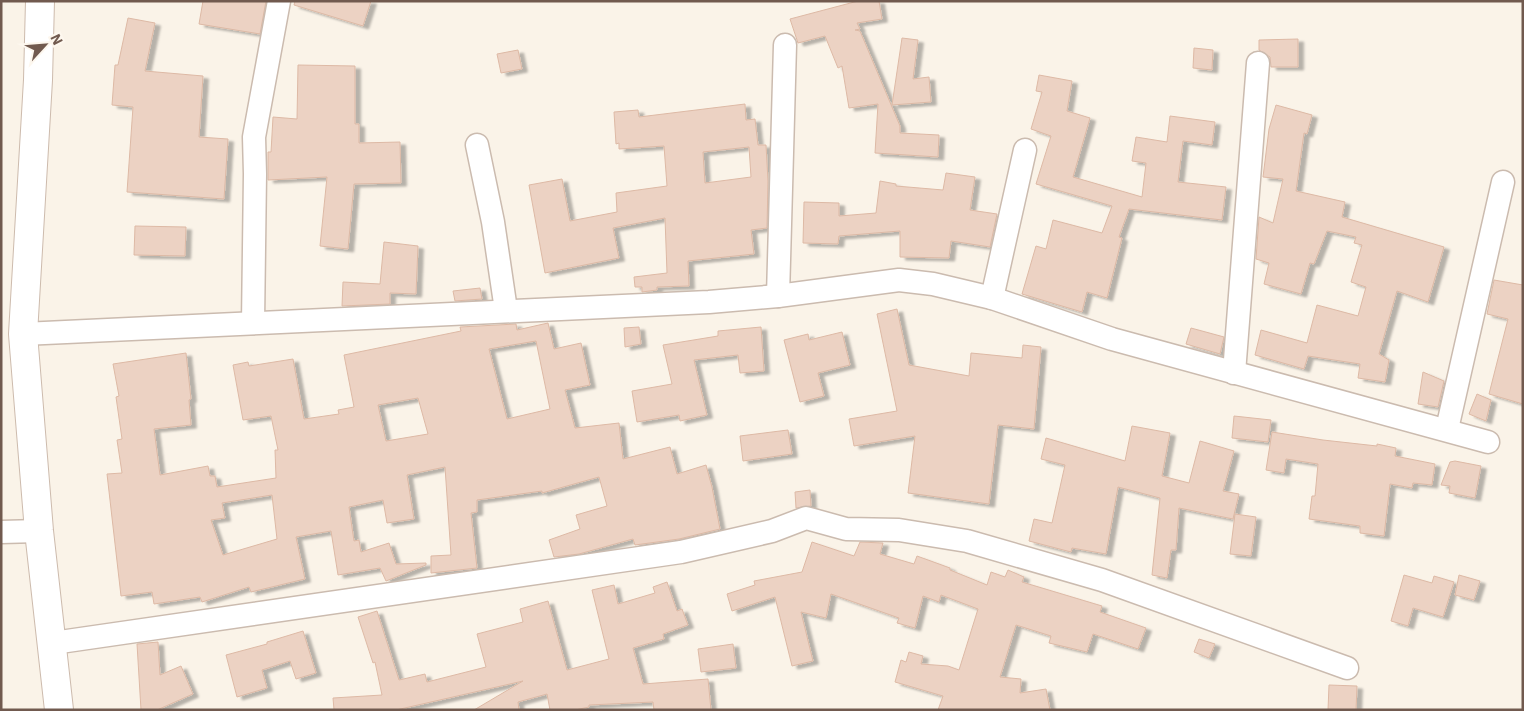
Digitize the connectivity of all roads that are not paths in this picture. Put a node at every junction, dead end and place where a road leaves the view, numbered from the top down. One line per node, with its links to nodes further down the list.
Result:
1 (40, 1): 12 (street)
2 (279, 1): 11 (street)
3 (785, 45): 8 (street)
4 (1258, 63): 13 (street)
5 (477, 145): 10 (street)
6 (1025, 150): 9 (street)
7 (1503, 182): 14 (street)
8 (778, 296): 9 (street); 10 (street)
9 (992, 298): 13 (street)
10 (506, 310): 11 (street)
11 (252, 323): 12 (street)
12 (23, 334): 16 (street)
13 (1234, 373): 14 (street)
14 (1447, 429): 15 (street)
15 (1488, 442)
16 (39, 531): 17 (street); 18 (street)
17 (1, 532)
18 (53, 643): 19 (street); 20 (street)
19 (1347, 668)
20 (59, 710)

